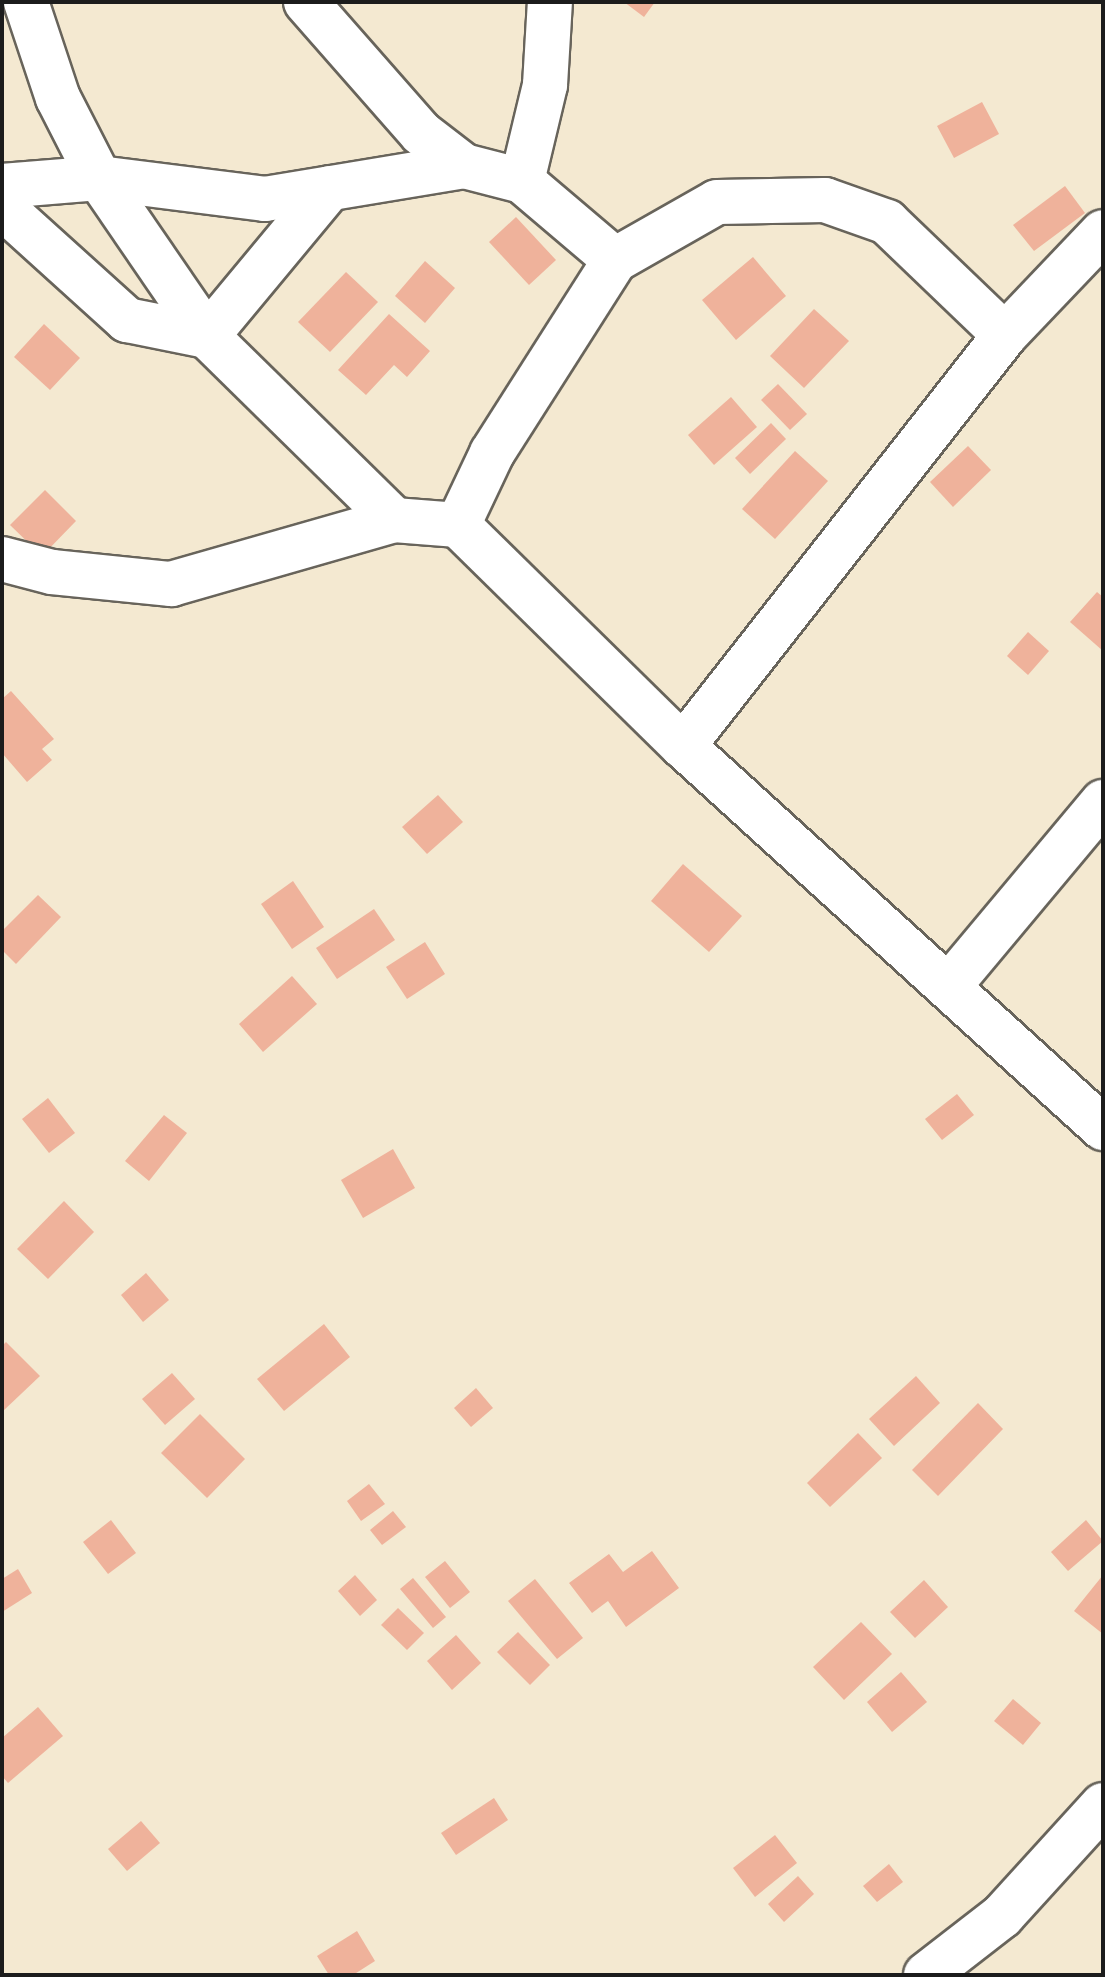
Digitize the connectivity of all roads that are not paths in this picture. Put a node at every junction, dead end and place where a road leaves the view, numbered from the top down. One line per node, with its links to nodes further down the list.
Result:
1 (26, 2): 5 (street)
2 (306, 2): 4 (street)
3 (550, 2): 6 (street)
4 (464, 166): 6 (street); 8 (street)
5 (99, 178): 7 (street); 8 (street); 13 (street)
6 (522, 181): 11 (street)
7 (2, 186)
8 (330, 188): 13 (street)
9 (2, 207): 13 (street)
10 (1103, 232): 12 (street)
11 (615, 260): 12 (street); 15 (street)
12 (1005, 335): 17 (street)
13 (207, 336): 14 (street)
14 (394, 520): 15 (street); 16 (street)
15 (458, 525): 17 (street)
16 (2, 559)
17 (683, 746): 19 (street)
18 (1103, 802): 19 (street)
19 (949, 986): 20 (street)
20 (1103, 1128)
21 (1103, 1805): 22 (street)
22 (926, 1975)

